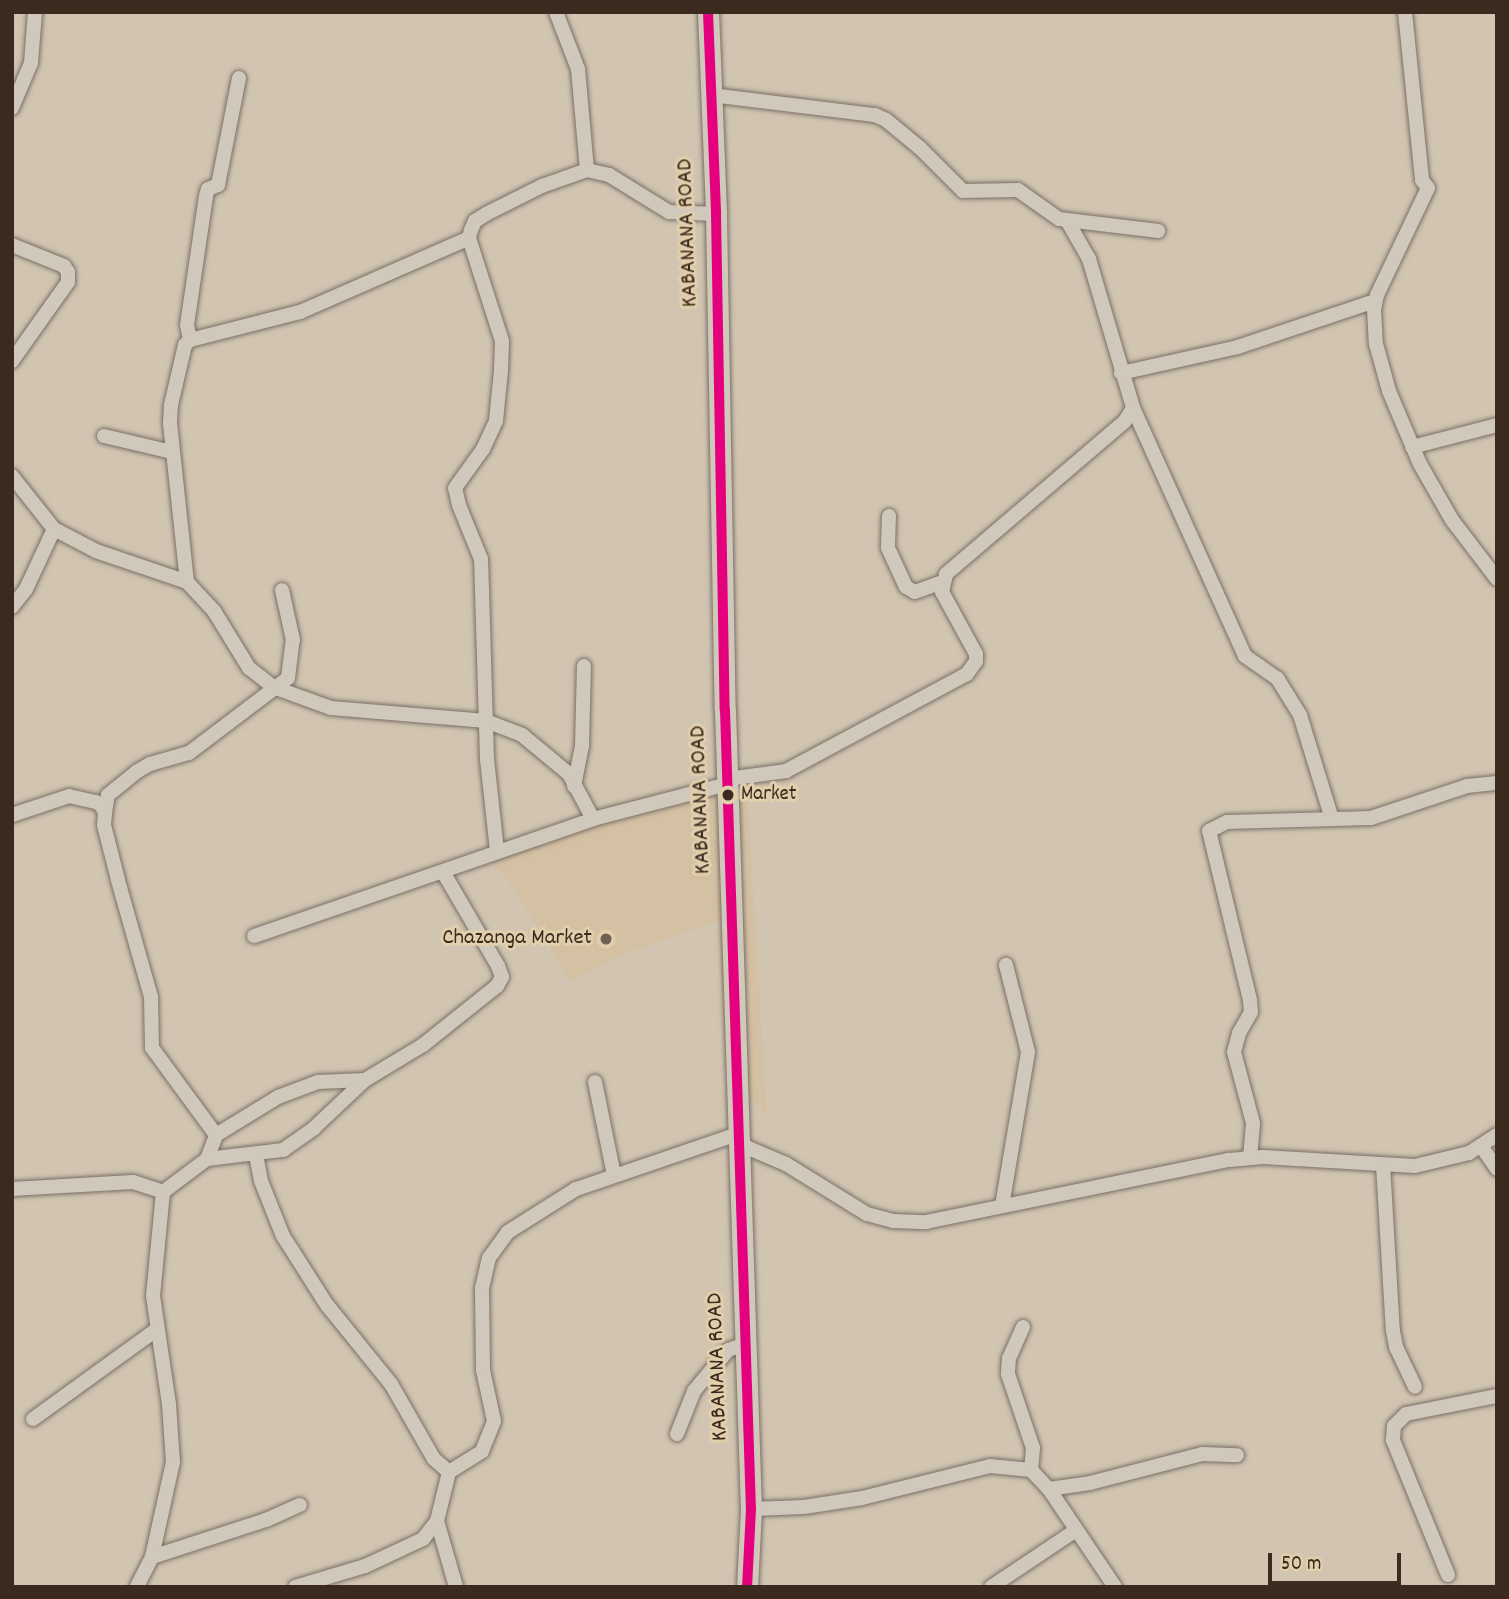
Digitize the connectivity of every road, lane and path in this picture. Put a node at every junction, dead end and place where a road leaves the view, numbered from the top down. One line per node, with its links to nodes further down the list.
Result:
1 (35, 12): 7 (street)
2 (556, 12): 8 (street)
3 (708, 12): 6 (street, KABANANA ROAD)
4 (1405, 12): 14 (street)
5 (239, 78): 15 (street)
6 (711, 95): 9 (street, KABANANA ROAD); 10 (street)
7 (12, 108)
8 (587, 170): 9 (street); 12 (street)
9 (716, 215): 34 (street, KABANANA ROAD)
10 (1068, 222): 11 (street); 17 (street)
11 (1158, 231)
12 (469, 238): 15 (street); 33 (street)
13 (12, 245): 16 (street)
14 (1376, 301): 17 (street); 21 (street)
15 (190, 340): 22 (street)
16 (12, 361)
17 (1121, 373): 18 (street)
18 (1133, 408): 28 (street); 40 (street)
19 (1497, 425): 21 (street)
20 (104, 436): 22 (street)
21 (1412, 447): 26 (street)
22 (172, 452): 27 (street)
23 (12, 476): 25 (street)
24 (889, 516): 28 (street)
25 (54, 529): 27 (street); 30 (street)
26 (1497, 579)
27 (187, 582): 32 (street)
28 (942, 582): 34 (street)
29 (282, 590): 32 (street)
30 (12, 607)
31 (584, 666): 36 (street)
32 (273, 687): 33 (street); 37 (street)
33 (486, 721): 36 (street); 41 (street)
34 (727, 781): 39 (street); 49 (street, KABANANA ROAD)
35 (1497, 783): 40 (street)
36 (574, 786): 39 (street)
37 (105, 813): 38 (street); 47 (street)
38 (12, 815)
39 (593, 819): 41 (street)
40 (1332, 819): 52 (street)
41 (497, 851): 42 (street)
42 (443, 872): 43 (street); 45 (street)
43 (254, 936)
44 (1006, 965): 59 (street)
45 (365, 1080): 47 (street); 51 (street)
46 (595, 1082): 56 (street)
47 (216, 1135): 53 (street)
48 (1497, 1135): 50 (street)
49 (738, 1139): 56 (street); 59 (street); 62 (street, KABANANA ROAD)
50 (1481, 1146): 54 (street); 55 (street)
51 (256, 1155): 53 (street); 69 (street)
52 (1250, 1158): 54 (street); 59 (street)
53 (207, 1159): 58 (street)
54 (1383, 1165): 63 (street)
55 (1497, 1169)
56 (614, 1175): 69 (street)
57 (12, 1189): 58 (street)
58 (163, 1192): 61 (street)
59 (1002, 1206)
60 (1023, 1327): 68 (street)
61 (156, 1330): 65 (street); 75 (street)
62 (745, 1344): 66 (street); 72 (street, KABANANA ROAD)
63 (1415, 1387)
64 (1497, 1396): 76 (street)
65 (33, 1419)
66 (677, 1434)
67 (1237, 1455): 70 (street)
68 (1031, 1470): 70 (street); 72 (street)
69 (449, 1472): 73 (street)
70 (1049, 1489): 74 (street)
71 (300, 1505): 75 (street)
72 (751, 1509): 80 (street, KABANANA ROAD)
73 (437, 1521): 78 (street); 79 (street)
74 (1076, 1530): 81 (street); 82 (street)
75 (152, 1557): 77 (street)
76 (1448, 1576)
77 (136, 1587)
78 (295, 1587)
79 (456, 1587)
80 (747, 1587)
81 (991, 1587)
82 (1115, 1587)

